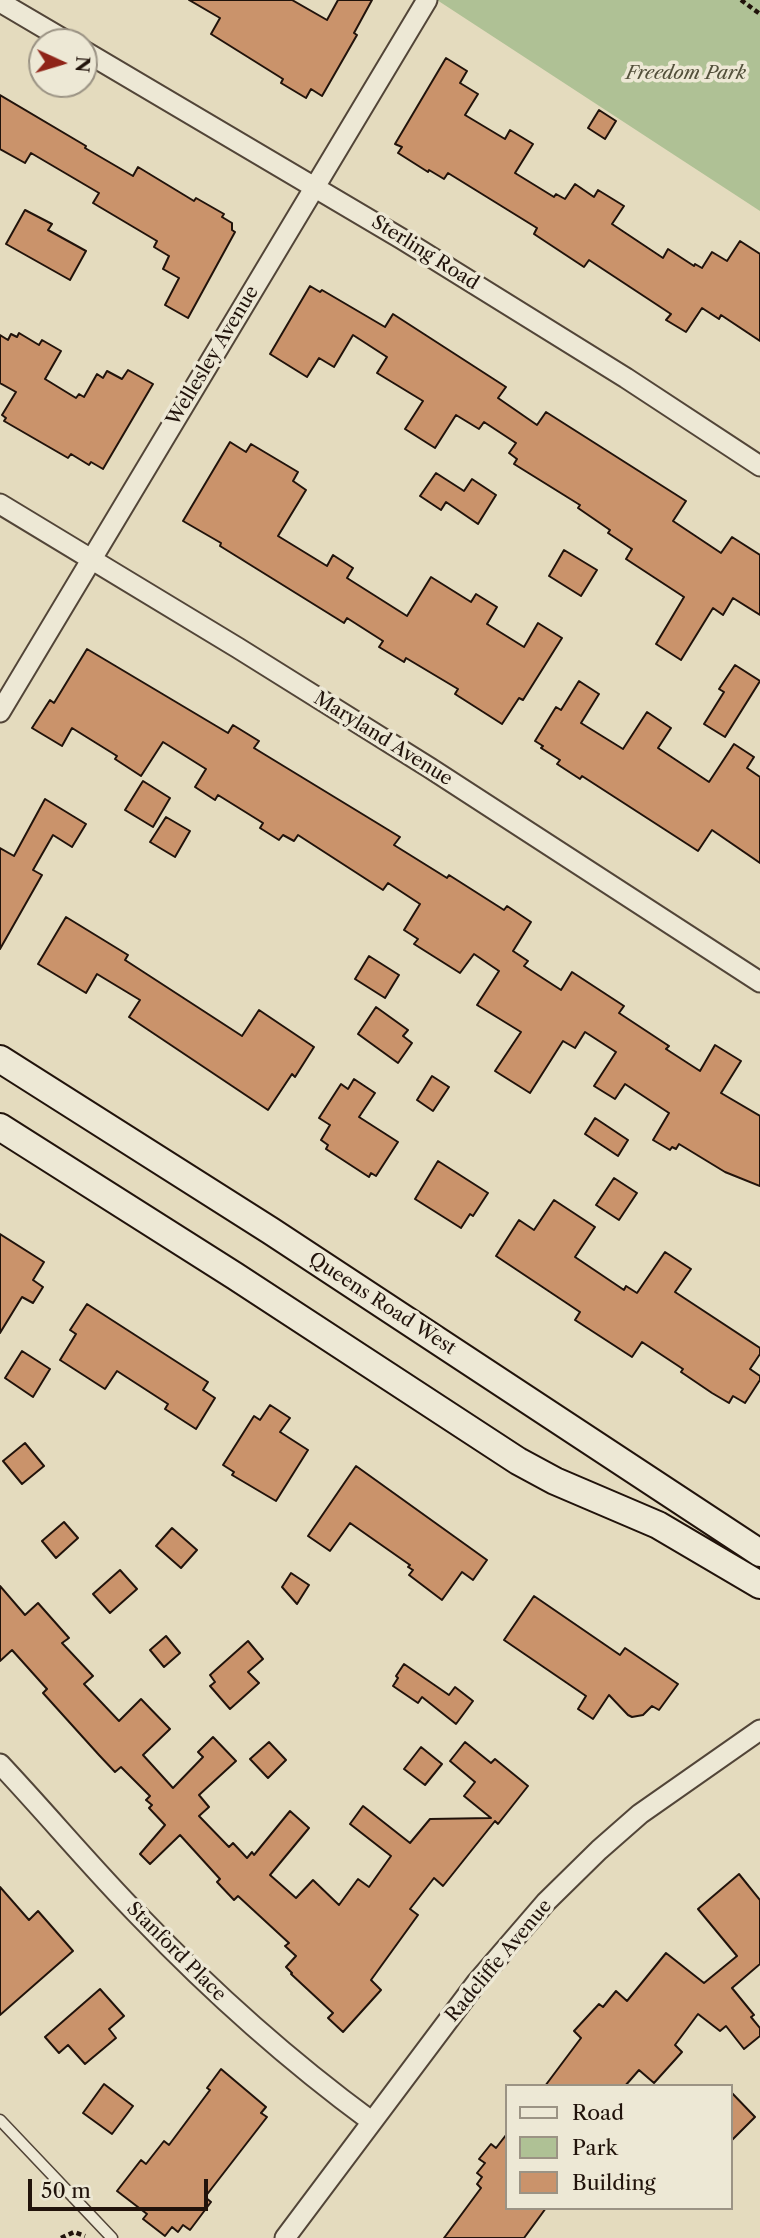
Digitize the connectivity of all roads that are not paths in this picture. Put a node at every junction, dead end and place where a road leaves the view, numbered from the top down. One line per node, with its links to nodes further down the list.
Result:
1 (427, 0): 5 (street, Wellesley Avenue)
2 (0, 2): 3 (street)
3 (44, 28)
4 (98, 59): 5 (street, Sterling Road)
5 (315, 187): 6 (street, Sterling Road); 8 (street, Wellesley Avenue)
6 (760, 466)
7 (0, 504): 8 (street, Maryland Avenue)
8 (92, 560): 9 (street, Wellesley Avenue); 10 (street, Maryland Avenue)
9 (0, 712)
10 (760, 982)
11 (0, 1059): 13 (street, Queens Road West)
12 (0, 1127): 14 (street)
13 (760, 1553)
14 (760, 1585)
15 (760, 1730): 18 (street, Radcliffe Avenue)
16 (0, 1764): 18 (street, Stanford Place)
17 (0, 2120): 19 (lane)
18 (371, 2121): 20 (street, Radcliffe Avenue)
19 (112, 2238)
20 (285, 2238)

